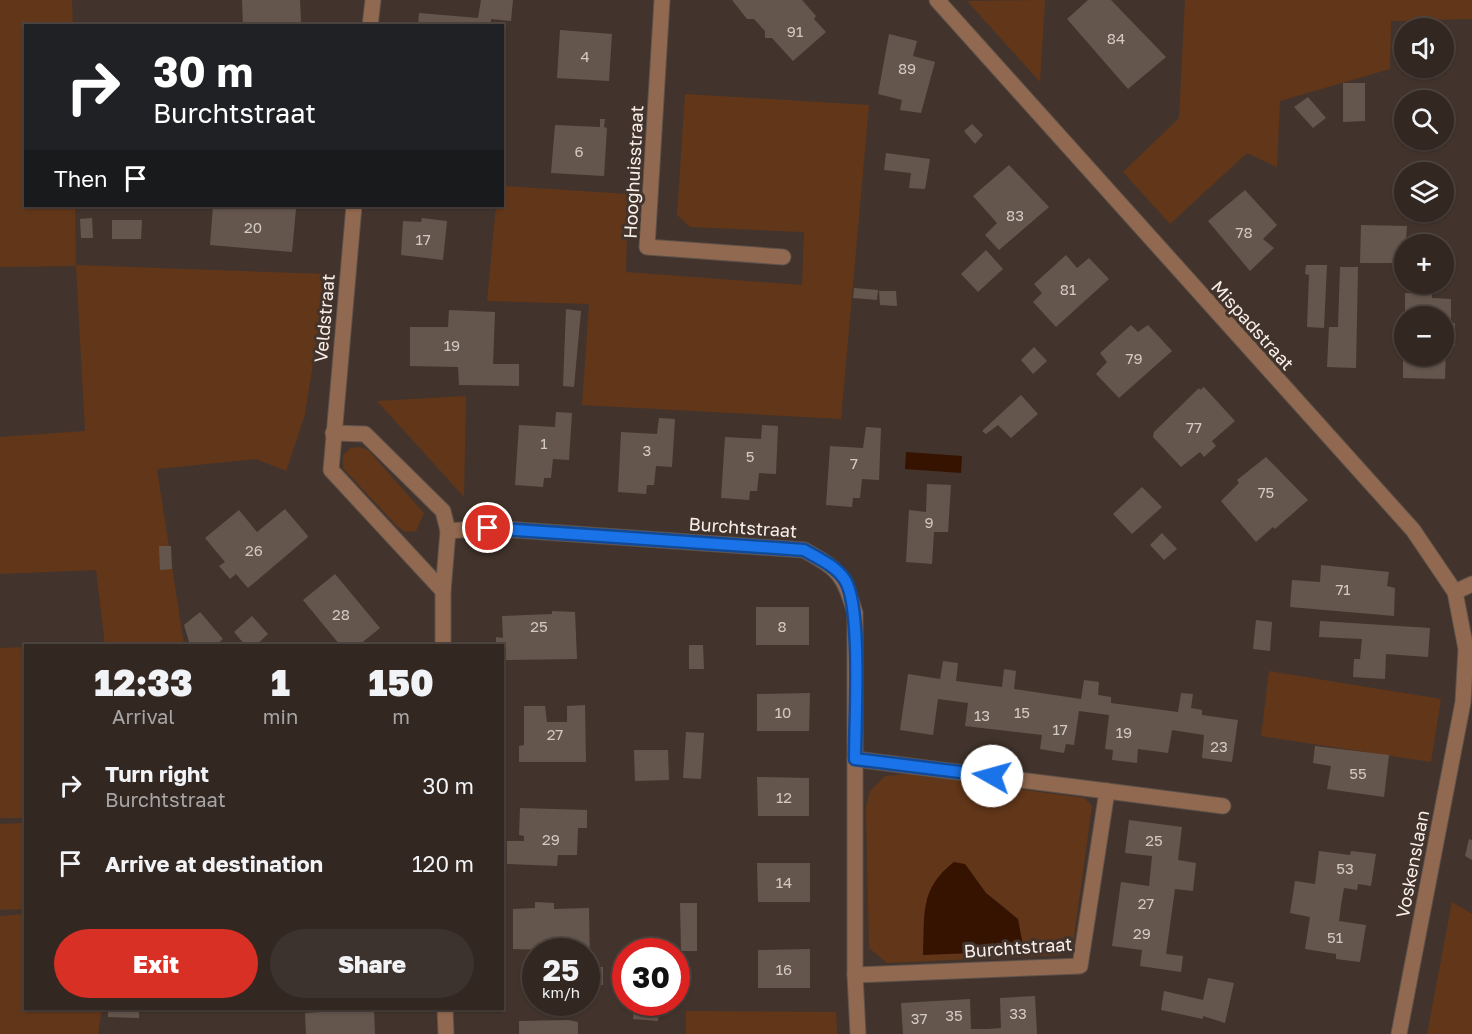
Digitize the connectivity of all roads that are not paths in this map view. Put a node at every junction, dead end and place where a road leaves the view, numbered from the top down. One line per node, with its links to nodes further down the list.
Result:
1 (373, 0): 4 (street)
2 (662, 0): 6 (street, Hooghuisstraat)
3 (937, 0): 11 (street, Mispadstraat)
4 (370, 24)
5 (354, 207): 7 (street, Veldstraat)
6 (783, 257)
7 (333, 433): 8 (street); 10 (street, Veldstraat)
8 (448, 531): 10 (street); 14 (street, Burchtstraat)
9 (1472, 584): 11 (street)
10 (442, 591): 12 (street)
11 (1455, 592): 13 (street, Mispadstraat)
12 (443, 644)
13 (1468, 702): 21 (street, Voskenslaan)
14 (855, 759): 15 (street); 17 (street, Burchtstraat)
15 (1107, 791): 16 (street); 17 (street, Burchtstraat)
16 (1223, 806)
17 (855, 975): 20 (street, Burchtstraat)
18 (445, 1010): 19 (street)
19 (446, 1034)
20 (858, 1034)
21 (1399, 1034)

